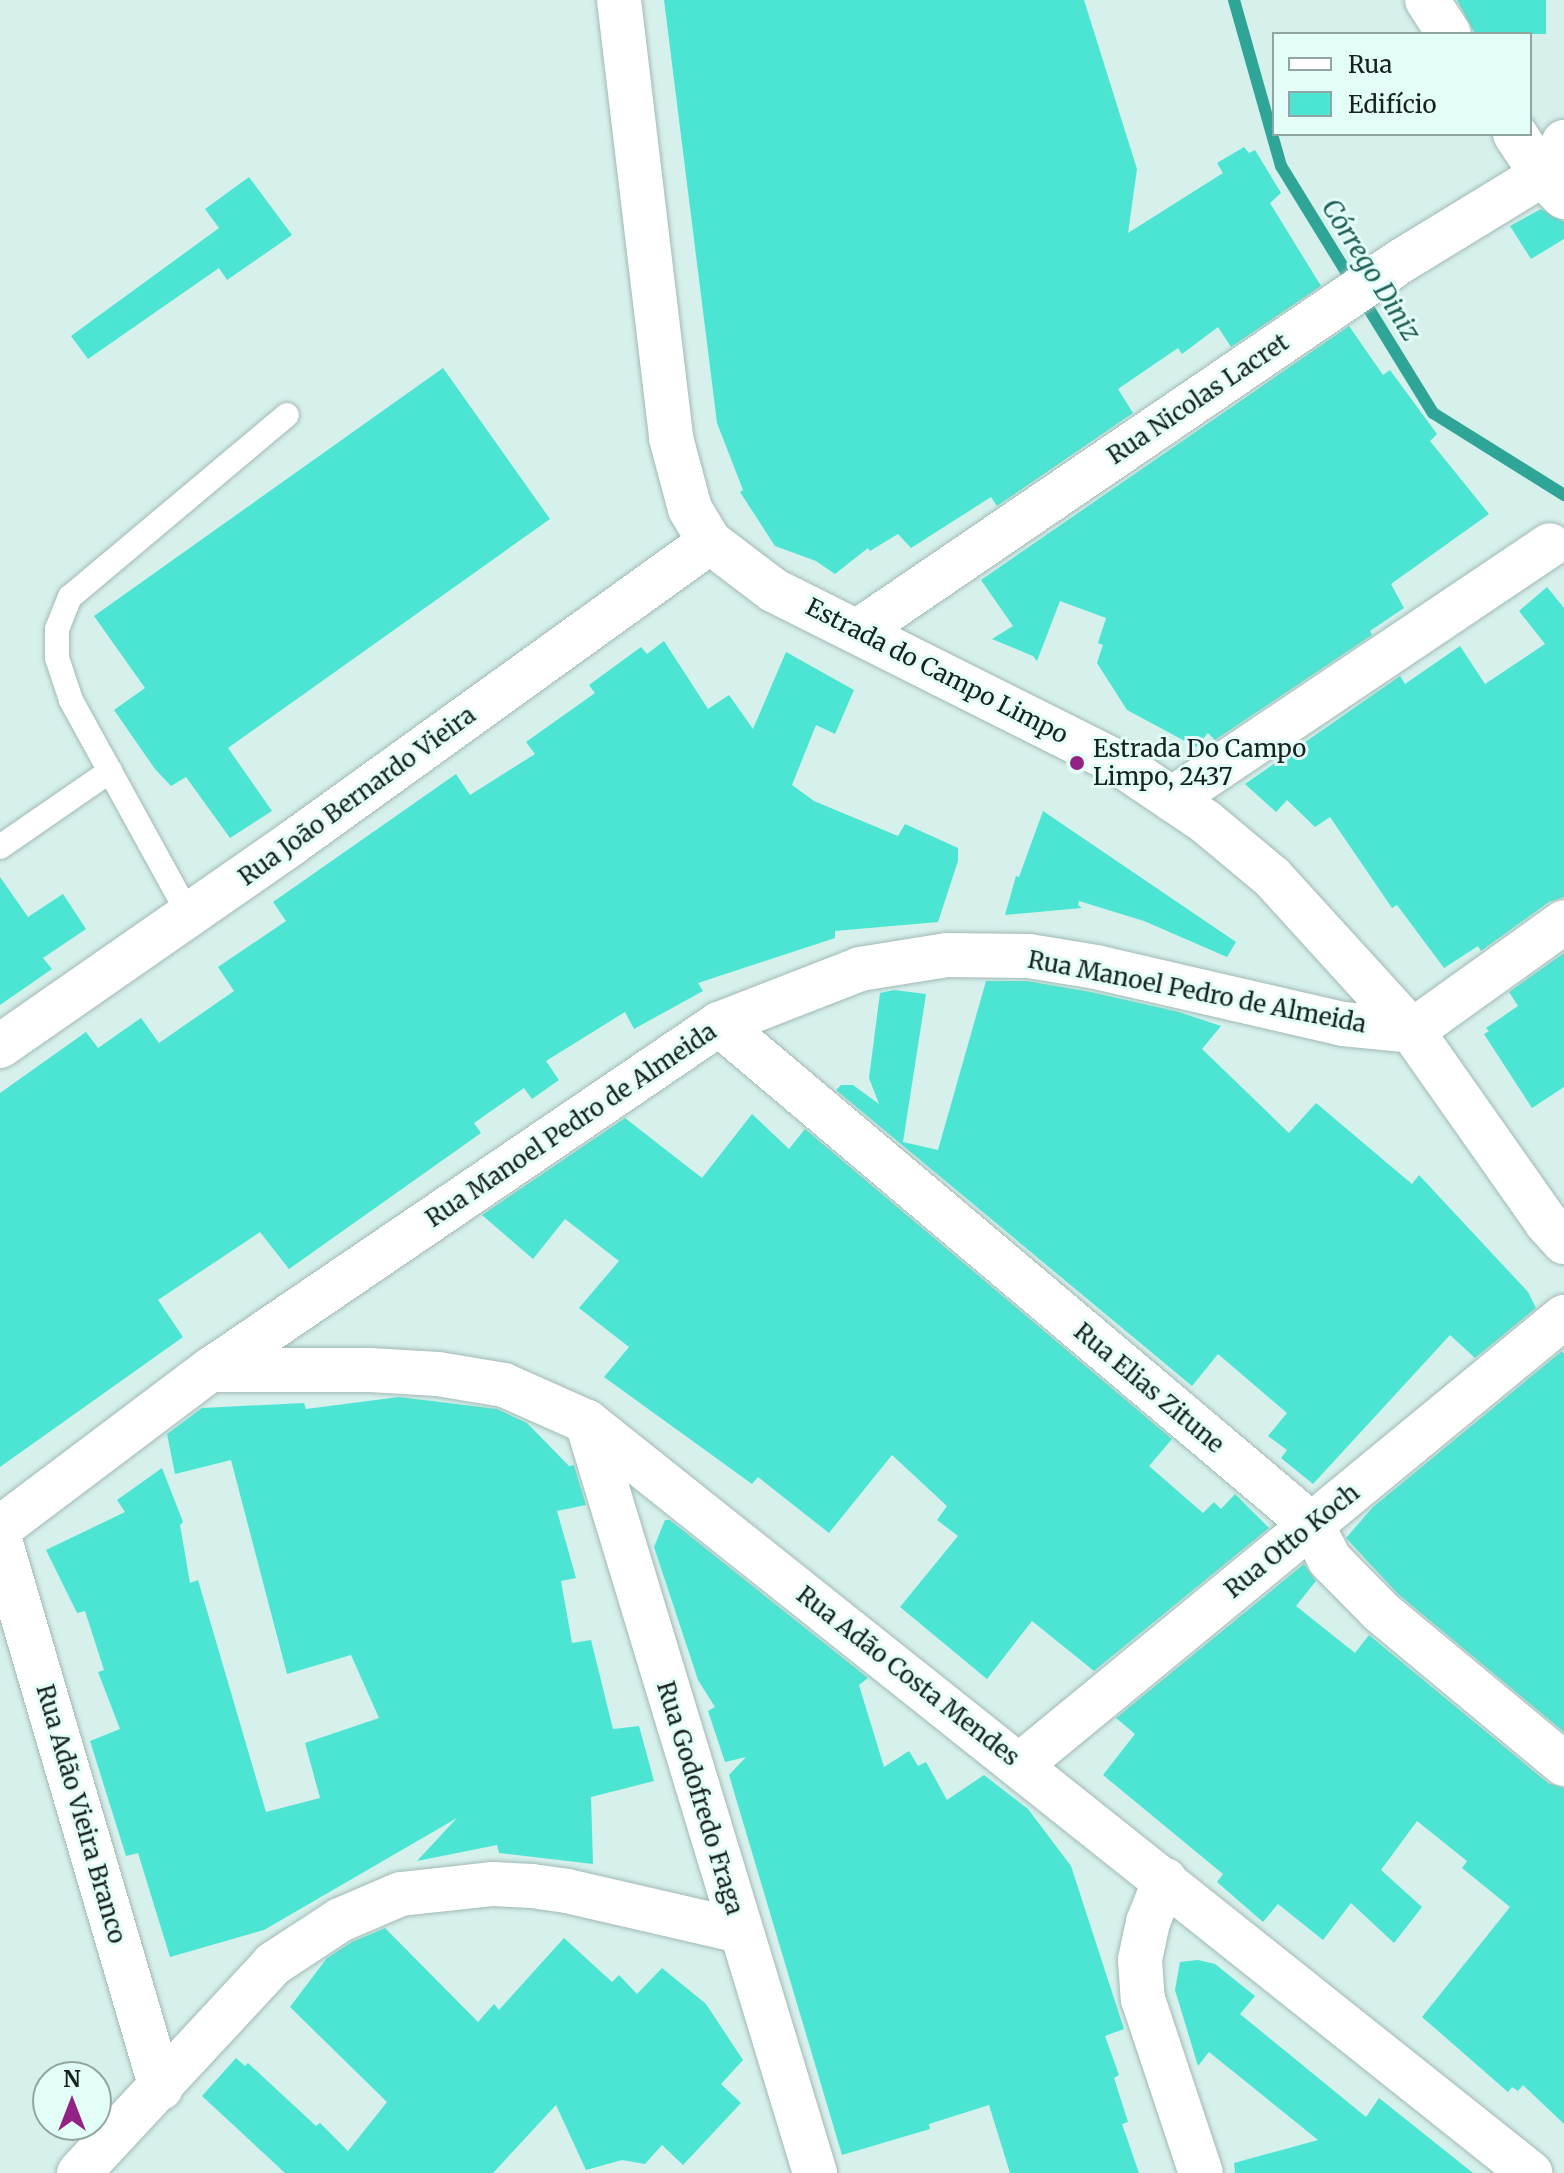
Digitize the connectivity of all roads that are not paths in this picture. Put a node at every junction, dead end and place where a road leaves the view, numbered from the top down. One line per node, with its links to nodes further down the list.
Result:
1 (619, 0): 7 (street, Estrada do Campo Limpo)
2 (1427, 0): 3 (street)
3 (1448, 32)
4 (1517, 136): 5 (street)
5 (1557, 171): 9 (street, Rua Nicolas Lacret)
6 (287, 415): 10 (lane)
7 (710, 542): 9 (street, Estrada do Campo Limpo); 13 (street, Rua João Bernardo Vieira)
8 (1550, 545): 11 (street)
9 (858, 631): 11 (street, Estrada do Campo Limpo)
10 (110, 771): 12 (lane); 13 (lane)
11 (1172, 799): 16 (street, Estrada do Campo Limpo)
12 (0, 847)
13 (189, 915): 17 (street, Rua João Bernardo Vieira)
14 (1564, 922): 16 (street)
15 (719, 1024): 16 (street, Rua Manoel Pedro de Almeida); 20 (street, Rua Manoel Pedro de Almeida); 22 (street, Rua Elias Zitune)
16 (1412, 1031): 18 (street, Estrada do Campo Limpo)
17 (0, 1046)
18 (1564, 1242)
19 (1564, 1317): 22 (street, Rua Otto Koch)
20 (210, 1370): 21 (street, Rua Adão Costa Mendes); 23 (street, Rua Manoel Pedro de Almeida)
21 (587, 1422): 26 (street, Rua Adão Costa Mendes); 28 (street, Rua Godofredo Fraga)
22 (1312, 1525): 25 (street, Rua Elias Zitune); 26 (street, Rua Otto Koch)
23 (0, 1528)
24 (0, 1540): 29 (street, Rua Adão Vieira Branco)
25 (1564, 1764)
26 (1020, 1765): 27 (street, Rua Adão Costa Mendes)
27 (1165, 1880): 32 (street); 33 (street, Rua Adão Costa Mendes)
28 (740, 1931): 29 (street); 31 (street, Rua Godofredo Fraga)
29 (161, 2088): 30 (street)
30 (79, 2173)
31 (815, 2173)
32 (1201, 2173)
33 (1530, 2173)

